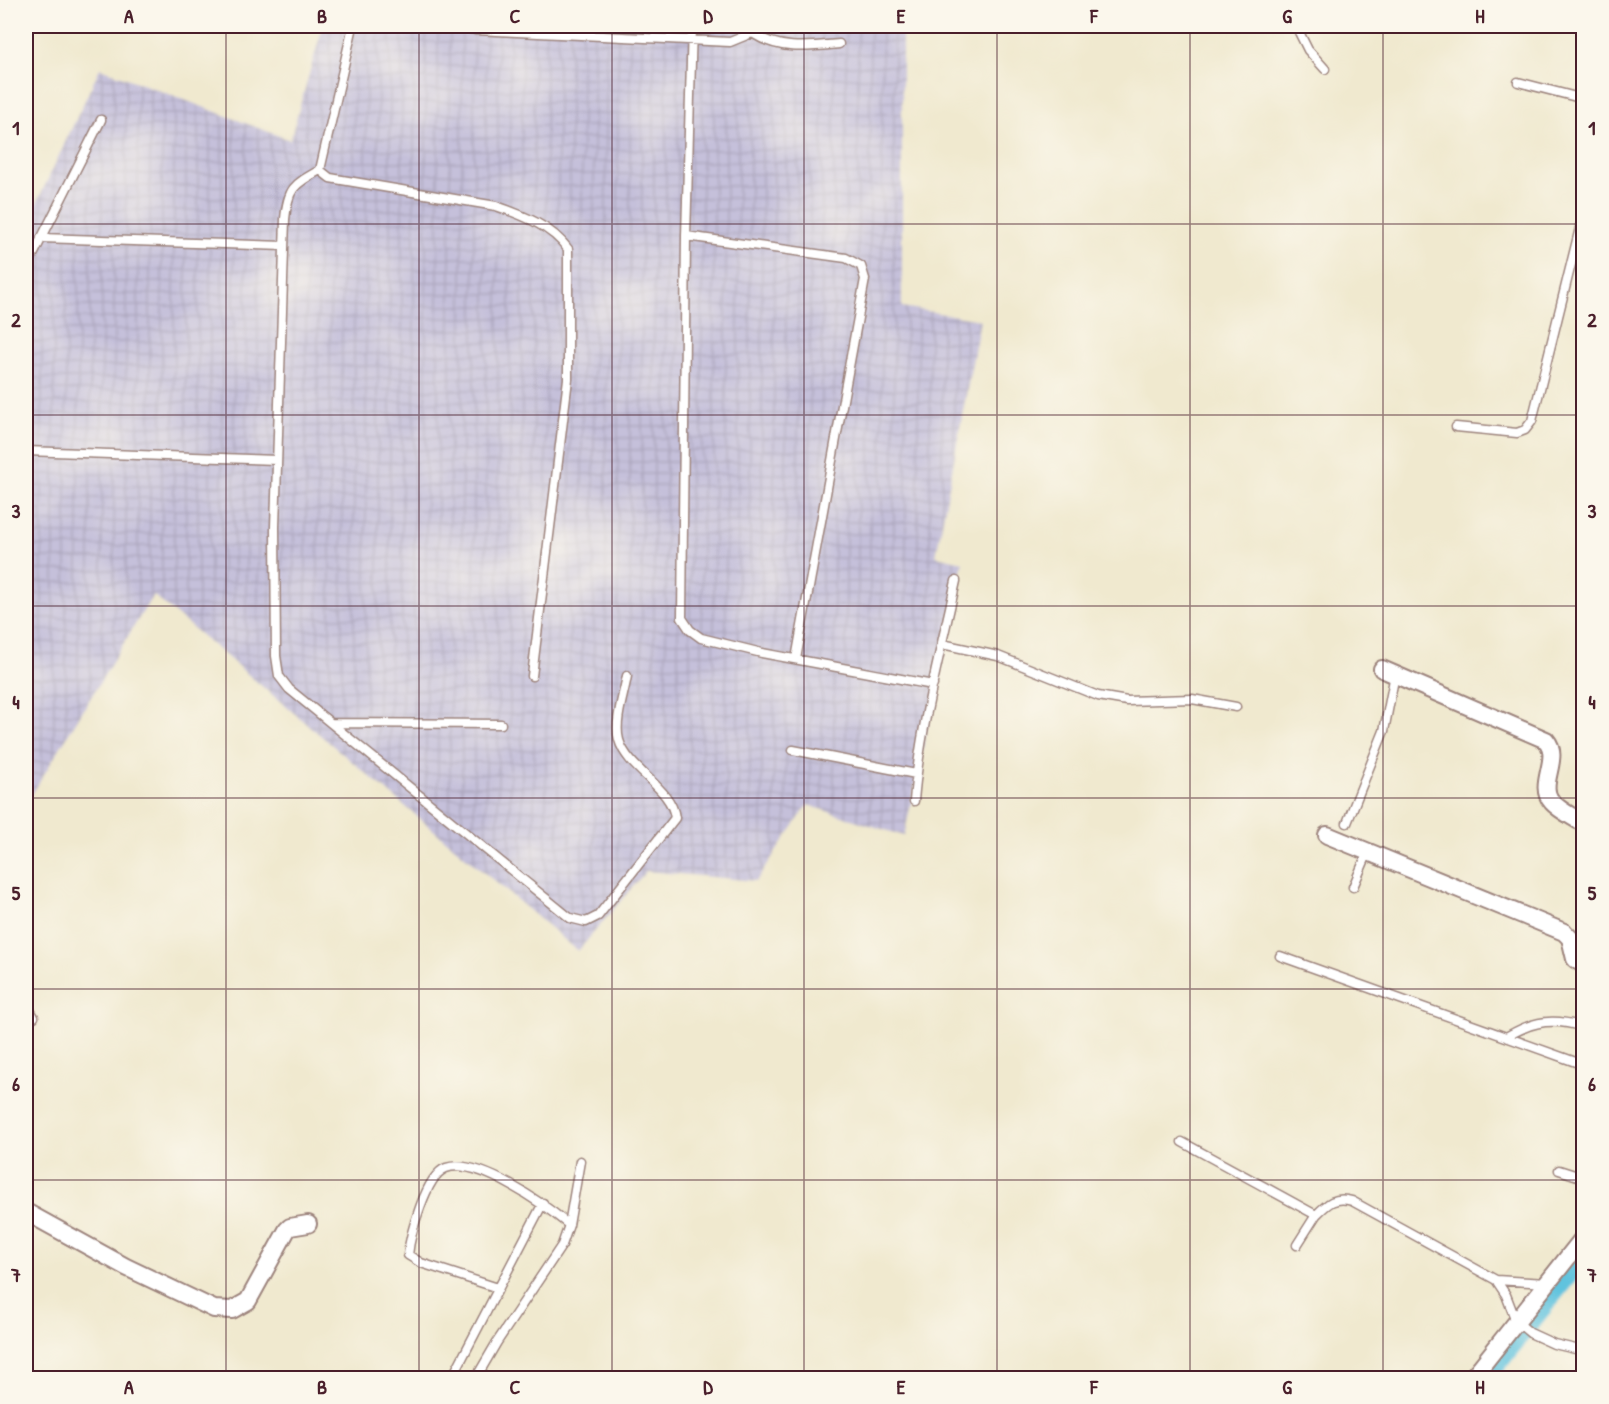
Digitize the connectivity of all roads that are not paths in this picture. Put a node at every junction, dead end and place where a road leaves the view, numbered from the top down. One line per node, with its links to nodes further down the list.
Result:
1 (352, 26): 12 (lane)
2 (457, 26): 6 (lane)
3 (692, 26): 6 (lane)
4 (1296, 26): 8 (lane)
5 (752, 29): 6 (lane); 7 (lane)
6 (692, 40): 14 (lane)
7 (839, 44)
8 (1325, 69)
9 (1518, 82): 10 (lane)
10 (1584, 99)
11 (100, 120): 15 (lane)
12 (320, 170): 16 (lane); 25 (lane)
13 (1584, 212): 18 (lane)
14 (686, 236): 23 (lane); 23 (lane)
15 (41, 238): 16 (lane); 17 (lane)
16 (284, 246): 20 (lane)
17 (26, 269)
18 (1456, 427)
19 (26, 451): 20 (lane)
20 (277, 460): 29 (lane)
21 (956, 581): 22 (lane)
22 (942, 644): 27 (lane); 28 (lane)
23 (796, 659): 27 (lane)
24 (1389, 672): 34 (lane); 35 (street)
25 (532, 676)
26 (627, 676): 29 (lane)
27 (933, 685): 32 (lane)
28 (1236, 708)
29 (331, 723): 30 (lane)
30 (501, 724)
31 (793, 750): 32 (lane)
32 (916, 774): 33 (lane)
33 (914, 801)
34 (1347, 823)
35 (1584, 824)
36 (1327, 835): 37 (street)
37 (1368, 852): 38 (lane); 40 (street)
38 (1353, 887)
39 (1280, 956): 44 (lane)
40 (1584, 965)
41 (26, 1004): 42 (lane)
42 (34, 1017)
43 (1584, 1027): 44 (lane)
44 (1508, 1036): 45 (lane)
45 (1584, 1065)
46 (1182, 1142): 52 (lane)
47 (580, 1161): 54 (lane)
48 (1559, 1170): 49 (lane)
49 (1584, 1178)
50 (543, 1203): 54 (lane); 59 (lane); 59 (lane)
51 (26, 1212): 53 (street)
52 (1316, 1215): 56 (lane); 57 (lane)
53 (308, 1224)
54 (569, 1225): 63 (lane)
55 (1584, 1237): 58 (street)
56 (1297, 1245)
57 (1496, 1280): 58 (lane); 60 (lane)
58 (1547, 1283): 60 (street)
59 (498, 1288): 62 (lane)
60 (1516, 1321): 61 (lane); 64 (street)
61 (1584, 1351)
62 (454, 1372)
63 (476, 1378)
64 (1472, 1378)

